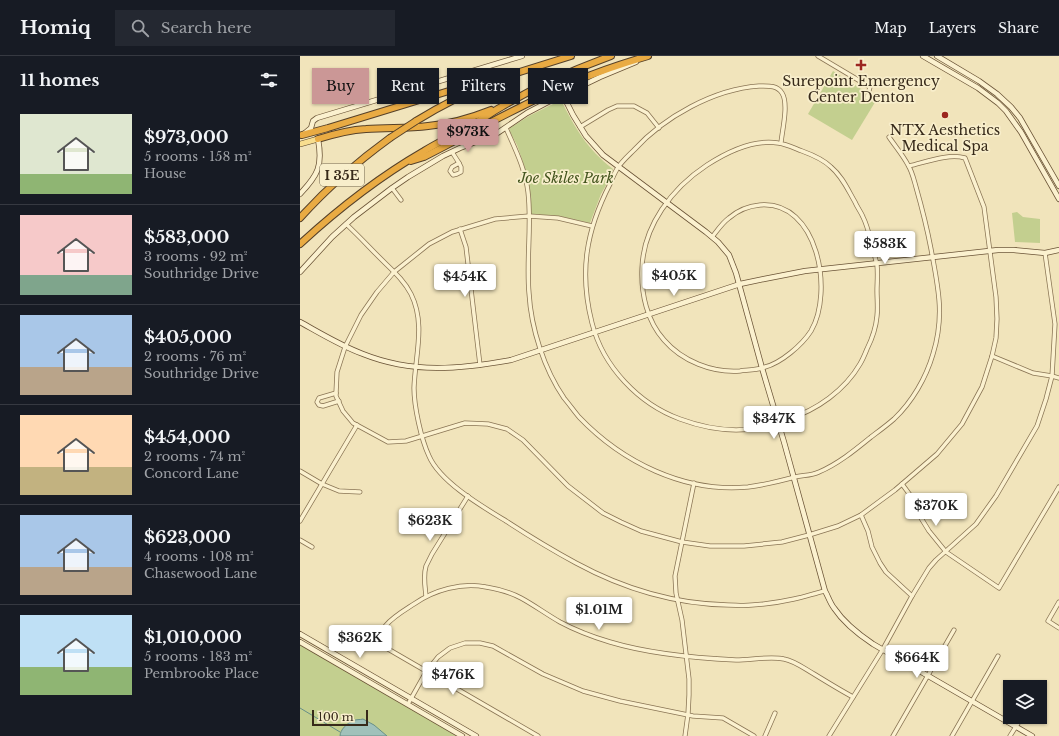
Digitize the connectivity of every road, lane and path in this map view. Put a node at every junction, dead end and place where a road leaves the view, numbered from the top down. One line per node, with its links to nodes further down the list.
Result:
1 (522, 56): 21 (street)
2 (571, 56): 8 (highway, I 35E)
3 (611, 56): 17 (highway, I 35E)
4 (649, 56): 9 (street); 30 (highway)
5 (818, 56): 13 (street)
6 (924, 56): 12 (street)
7 (937, 56): 11 (street)
8 (520, 72)
9 (588, 83)
10 (447, 91): 21 (highway)
11 (996, 93): 12 (street); 27 (street)
12 (988, 95): 29 (street)
13 (868, 98)
14 (447, 103): 40 (highway, I 35E, bridge)
15 (545, 104): 19 (street)
16 (568, 104): 18 (street)
17 (504, 105): 23 (highway); 30 (highway, I 35E)
18 (580, 127): 20 (street); 32 (street)
19 (506, 128): 26 (street); 39 (street)
20 (659, 128): 24 (street); 32 (street)
21 (301, 135)
22 (889, 137): 31 (street)
23 (318, 139): 25 (main road); 35 (street)
24 (781, 143): 38 (street); 50 (street)
25 (300, 144)
26 (452, 152): 28 (street); 34 (street)
27 (1045, 161): 29 (street); 33 (street)
28 (459, 163)
29 (1039, 164): 36 (street)
30 (400, 165): 45 (highway, I 35E)
31 (909, 166): 47 (street); 49 (street)
32 (618, 167): 38 (street); 42 (street)
33 (1059, 186)
34 (392, 188): 37 (street); 41 (street)
35 (300, 194)
36 (1059, 199)
37 (402, 200)
38 (666, 203): 44 (street); 55 (street)
39 (529, 216): 42 (street); 43 (street); 59 (street)
40 (300, 218)
41 (346, 224): 52 (street); 53 (street)
42 (592, 226): 57 (street)
43 (460, 229): 53 (street); 61 (street)
44 (712, 237): 51 (street); 54 (street)
45 (300, 244)
46 (1059, 250): 48 (street)
47 (990, 251): 48 (street); 49 (street); 60 (street)
48 (1045, 253): 64 (street)
49 (932, 257): 50 (street); 72 (street)
50 (877, 263): 51 (street); 68 (street)
51 (820, 270): 54 (street); 63 (street)
52 (300, 272)
53 (394, 272): 58 (street); 62 (street)
54 (740, 284): 55 (street); 63 (street)
55 (649, 314): 57 (street); 63 (street)
56 (300, 322): 58 (street)
57 (594, 332): 59 (street); 68 (street)
58 (345, 347): 62 (street); 66 (street)
59 (541, 350): 61 (street); 73 (street)
60 (992, 356): 64 (street); 75 (street)
61 (480, 365): 62 (street)
62 (416, 367): 70 (street)
63 (762, 368): 68 (street)
64 (1052, 376): 65 (street); 85 (street)
65 (1059, 378)
66 (336, 393): 67 (street); 67 (street)
67 (339, 401): 69 (street)
68 (778, 422): 72 (street)
69 (356, 425): 70 (street); 74 (street)
70 (422, 436): 78 (street); 83 (street)
71 (300, 471): 74 (street)
72 (793, 478): 73 (street); 81 (street)
73 (694, 483): 83 (street)
74 (322, 484): 77 (street); 80 (street)
75 (902, 484): 79 (street); 85 (street)
76 (1059, 487): 85 (street)
77 (360, 492)
78 (468, 496): 87 (street); 89 (street)
79 (860, 514): 81 (street); 88 (street)
80 (300, 521)
81 (809, 535): 83 (street); 86 (street)
82 (300, 540): 84 (street)
83 (682, 542): 89 (street)
84 (312, 547)
85 (946, 552): 88 (street)
86 (825, 591): 89 (street); 95 (street)
87 (426, 596): 96 (street); 98 (street)
88 (912, 596): 95 (street)
89 (678, 600): 96 (street)
90 (1059, 602): 91 (street)
91 (1059, 628)
92 (954, 630): 99 (street)
93 (300, 634): 101 (street)
94 (300, 642): 103 (street)
95 (883, 649): 99 (street); 100 (street)
96 (686, 656): 100 (street); 105 (street)
97 (998, 656): 102 (street)
98 (426, 672): 101 (street); 105 (street); 109 (street)
99 (928, 675): 102 (street); 114 (street)
100 (853, 697): 113 (street)
101 (411, 698): 103 (street); 108 (street)
102 (972, 701): 106 (street); 115 (street)
103 (408, 704): 107 (street)
104 (775, 713): 112 (street)
105 (688, 714): 110 (street); 111 (street)
106 (1016, 726): 116 (street); 117 (street)
107 (462, 736)
108 (476, 736)
109 (538, 736)
110 (685, 736)
111 (754, 736)
112 (765, 736)
113 (829, 736)
114 (893, 736)
115 (952, 736)
116 (1010, 736)
117 (1032, 736)

